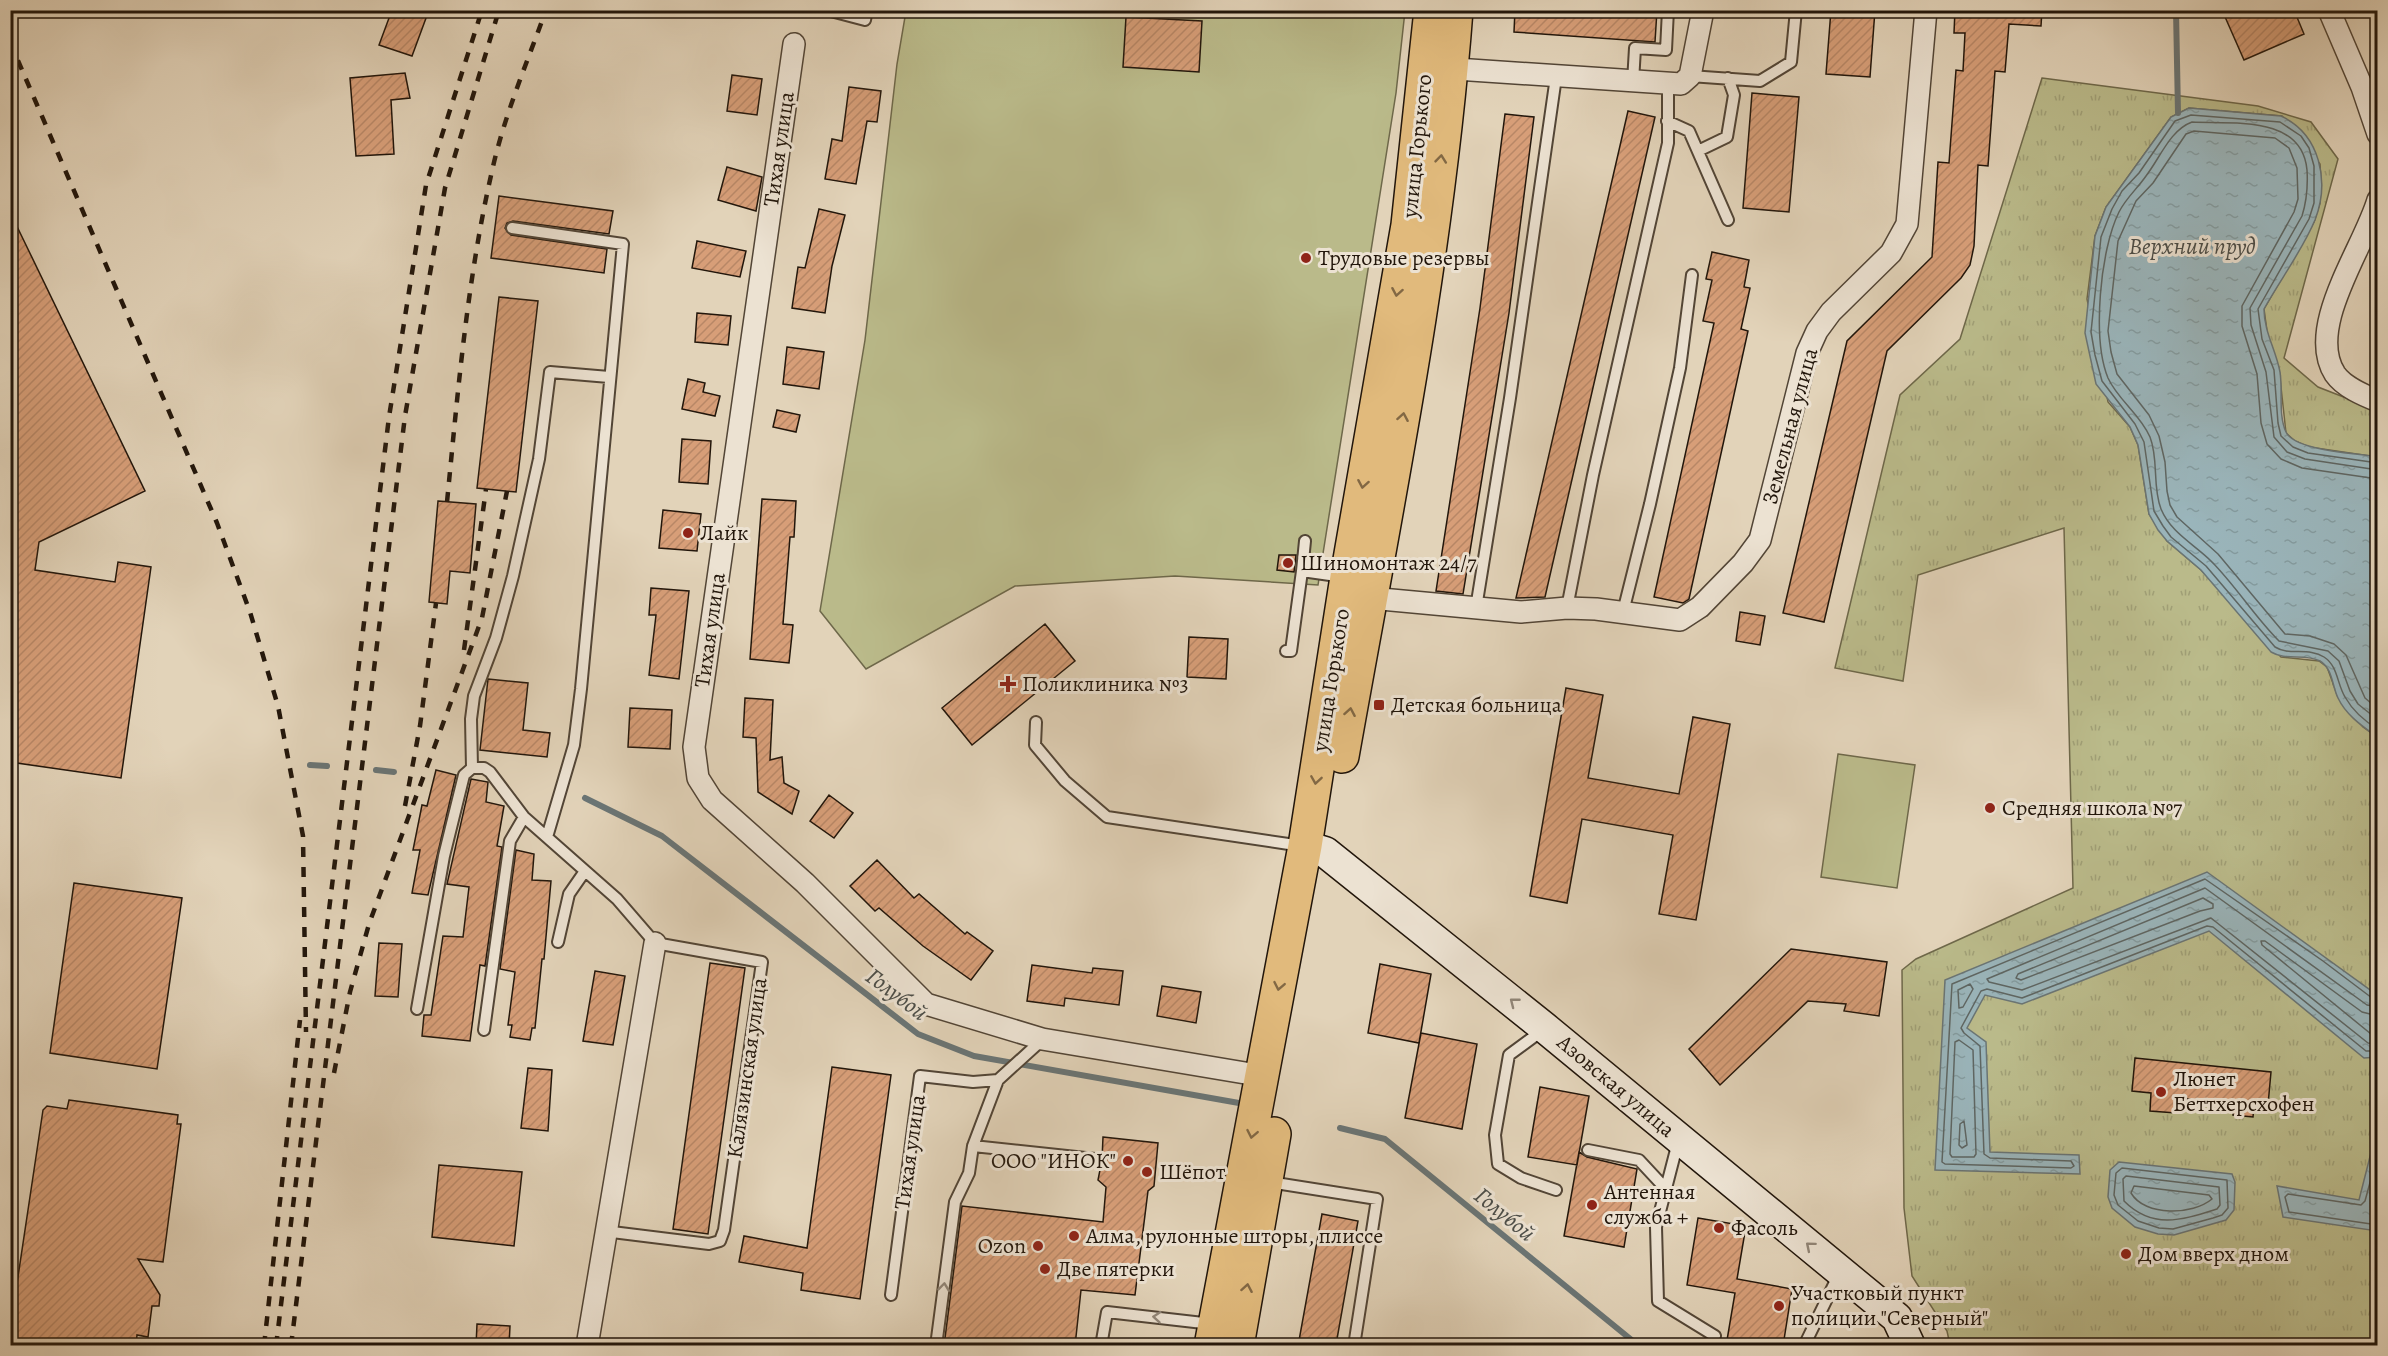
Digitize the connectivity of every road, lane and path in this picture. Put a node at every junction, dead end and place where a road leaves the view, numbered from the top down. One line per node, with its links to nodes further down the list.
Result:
1 (827, 10): 2 (lane)
2 (867, 10)
3 (1431, 10): 11 (main road, улица Горького)
4 (1456, 10): 11 (main road, улица Горького)
5 (1668, 10): 15 (lane)
6 (1703, 10): 12 (street)
7 (1796, 10): 14 (lane)
8 (1926, 10): 31 (street, Земельная улица)
9 (2329, 10): 18 (street)
10 (794, 44): 44 (street, Тихая улица)
11 (1438, 68): 13 (street); 28 (main road, улица Горького)
12 (1690, 76): 14 (lane); 16 (street)
13 (1556, 77): 15 (street); 29 (lane)
14 (1728, 78): 19 (lane)
15 (1633, 82): 16 (street)
16 (1668, 85): 17 (lane)
17 (1667, 121): 19 (lane); 30 (lane)
18 (2376, 123)
19 (1698, 151): 21 (lane)
20 (2378, 200): 25 (street)
21 (1728, 220)
22 (513, 228): 24 (lane)
23 (1692, 275): 31 (lane)
24 (609, 377): 34 (lane); 36 (lane)
25 (2378, 401)
26 (1305, 541): 27 (lane)
27 (1302, 571): 28 (lane); 32 (lane)
28 (1359, 588): 29 (street, Земельная улица); 37 (main road, улица Горького)
29 (1476, 608): 30 (street, Земельная улица)
30 (1567, 608): 31 (street, Земельная улица)
31 (1623, 612)
32 (1286, 651)
33 (1036, 722): 37 (lane)
34 (472, 768): 35 (lane); 41 (lane)
35 (524, 817): 36 (lane); 43 (lane)
36 (547, 837): 38 (lane)
37 (1315, 849): 42 (main road, Азовская улица, one-way to 37); 45 (main road, улица Горького, one-way to 45); 51 (main road, улица Горького)
38 (585, 871): 39 (lane); 40 (lane)
39 (558, 942)
40 (655, 943): 54 (street); 54 (lane, Калязинская улица)
41 (417, 1009)
42 (1545, 1028): 47 (main road, Азовская улица); 53 (lane)
43 (484, 1030)
44 (1037, 1043): 45 (street, Тихая улица); 46 (lane)
45 (1263, 1076): 58 (main road, улица Горького, one-way to 58)
46 (998, 1080): 48 (lane); 56 (lane, Тихая улица)
47 (1679, 1139): 52 (lane); 55 (main road, Азовская улица, one-way to 47)
48 (973, 1146): 50 (lane); 60 (lane, one-way to 48)
49 (1588, 1150): 52 (lane)
50 (1095, 1159)
51 (1266, 1181): 58 (main road, улица Горького, one-way to 51); 62 (lane)
52 (1666, 1189): 57 (lane)
53 (1556, 1190)
54 (604, 1231): 59 (street)
55 (1840, 1272): 63 (lane); 64 (main road, Азовская улица)
56 (891, 1295)
57 (1715, 1336)
58 (1221, 1339): 61 (lane, one-way to 61)
59 (586, 1346)
60 (936, 1346)
61 (1101, 1346)
62 (1354, 1346)
63 (1804, 1346)
64 (1910, 1346)

